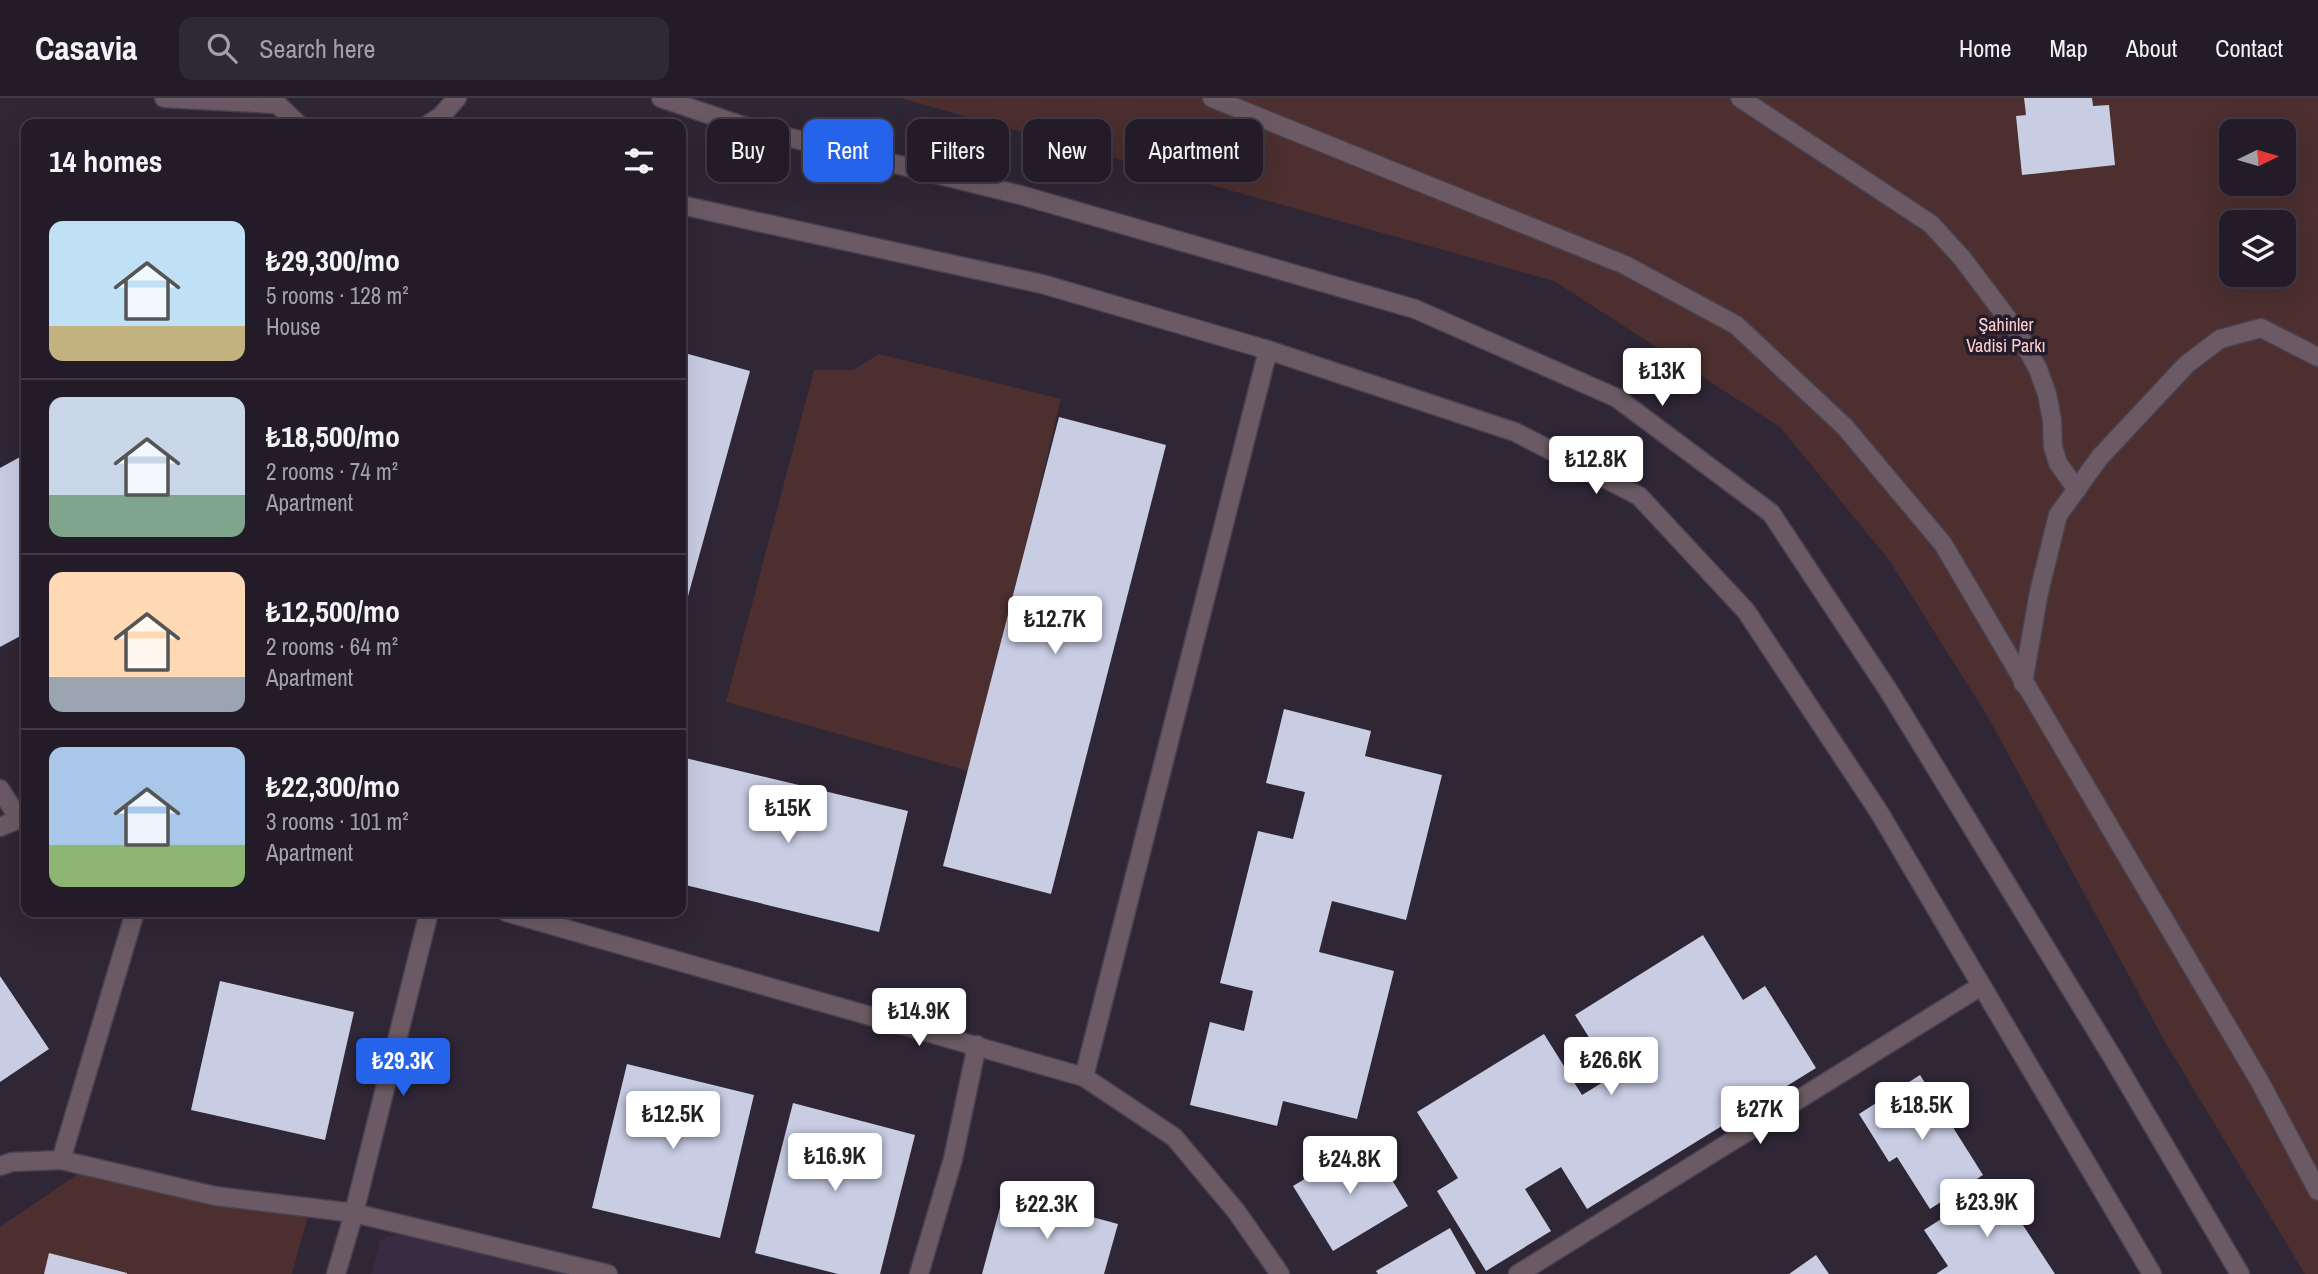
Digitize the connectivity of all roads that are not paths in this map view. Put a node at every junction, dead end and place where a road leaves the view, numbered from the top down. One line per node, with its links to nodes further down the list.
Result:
1 (164, 98): 6 (street)
2 (457, 98): 8 (street)
3 (661, 98): 34 (street)
4 (1212, 98): 13 (street)
5 (1740, 98): 12 (street)
6 (273, 101): 7 (street)
7 (293, 119)
8 (436, 119)
9 (686, 206): 10 (street)
10 (1268, 350): 21 (street); 23 (street)
11 (2318, 357): 12 (street)
12 (2077, 490): 13 (street)
13 (2024, 683): 26 (street)
14 (0, 789): 15 (street)
15 (21, 817)
16 (21, 821): 17 (street)
17 (0, 827)
18 (134, 917): 24 (street)
19 (428, 917): 27 (street)
20 (524, 917): 22 (street)
21 (1981, 986): 32 (street); 33 (street)
22 (978, 1045): 23 (street); 30 (street)
23 (1084, 1077): 31 (street)
24 (61, 1160): 25 (street); 27 (street)
25 (0, 1166)
26 (2318, 1191)
27 (354, 1213): 28 (street); 29 (street)
28 (336, 1274)
29 (608, 1274)
30 (919, 1274)
31 (1280, 1274)
32 (1517, 1274)
33 (2152, 1274)
34 (2240, 1274)

